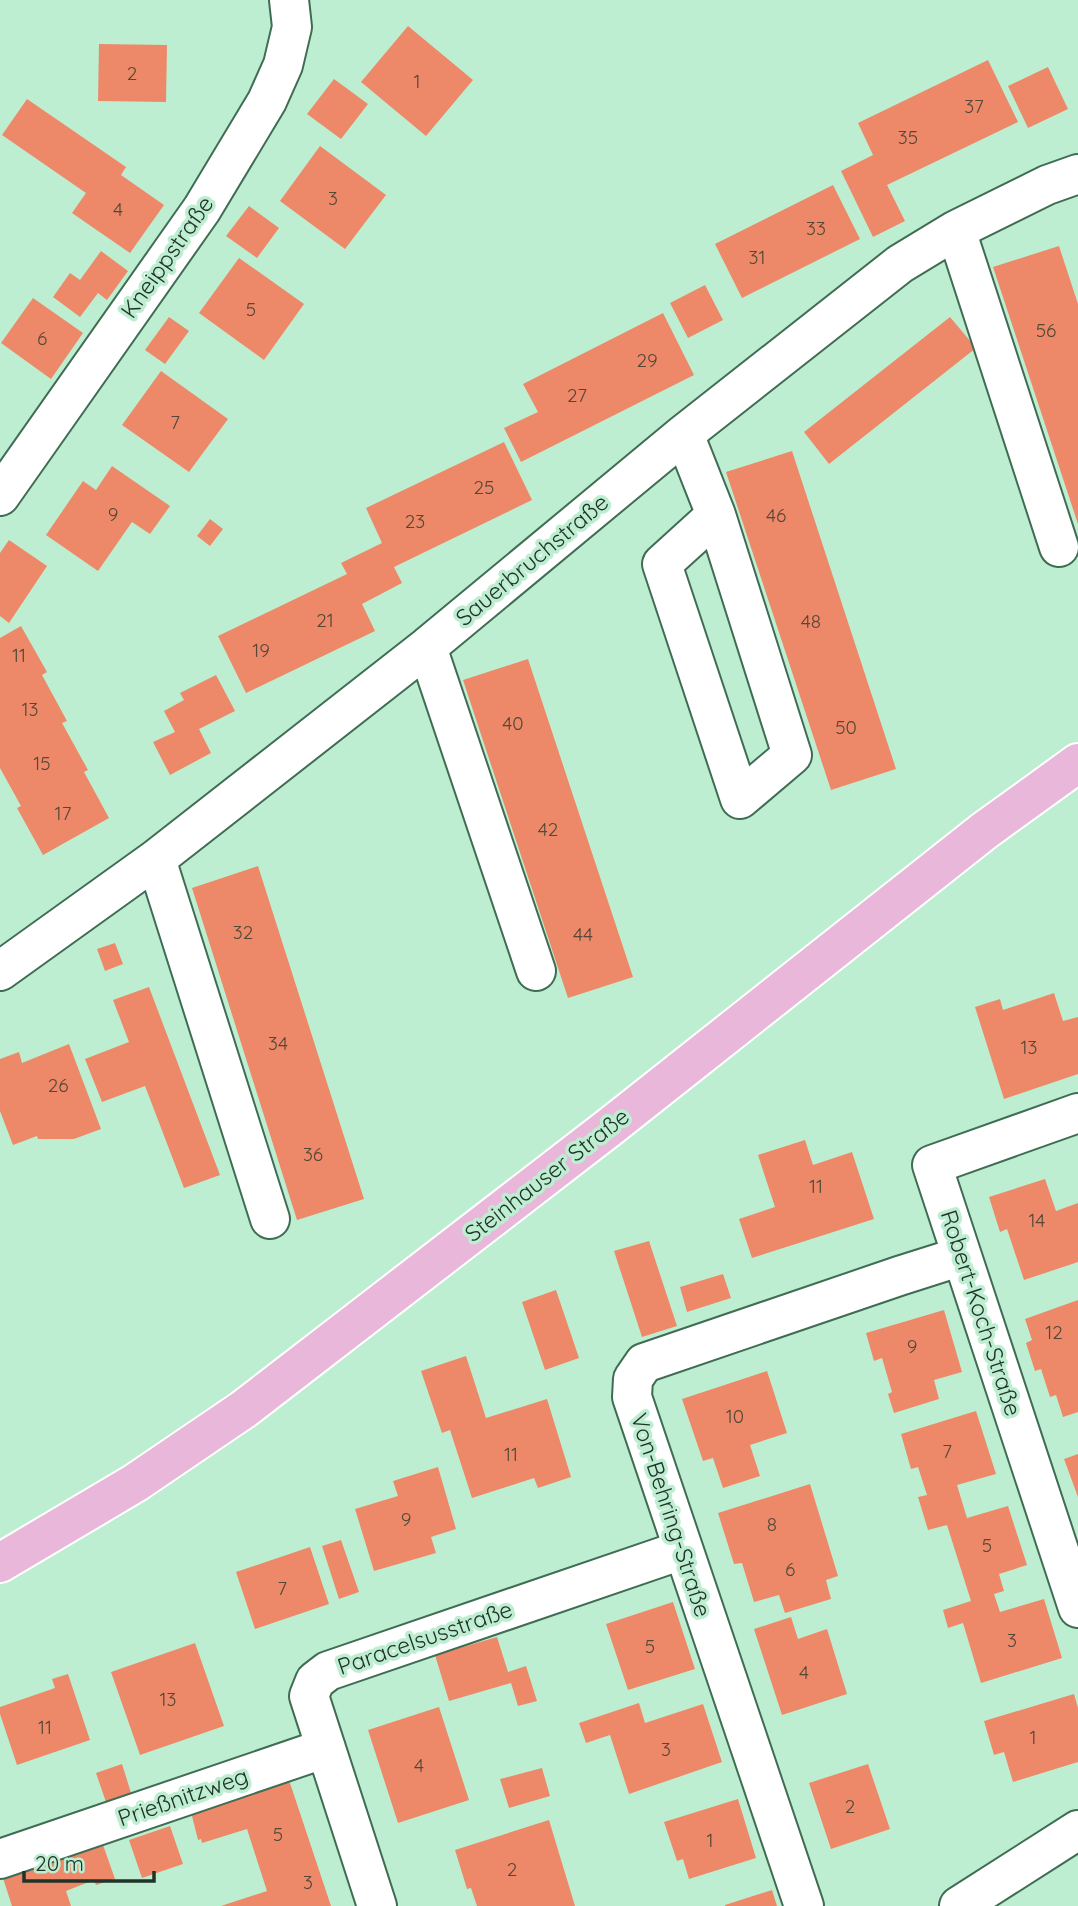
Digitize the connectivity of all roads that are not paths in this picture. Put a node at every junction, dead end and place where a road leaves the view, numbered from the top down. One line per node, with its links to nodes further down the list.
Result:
1 (289, 0): 5 (street, Kneippstraße)
2 (1078, 174): 3 (street, Sauerbruchstraße)
3 (956, 230): 4 (street, Sauerbruchstraße); 7 (street)
4 (684, 434): 6 (street); 8 (street, Sauerbruchstraße)
5 (0, 496)
6 (716, 515): 6 (street)
7 (1059, 547)
8 (427, 647): 10 (street, Sauerbruchstraße); 12 (street)
9 (1078, 763): 17 (main road, Steinhauser Straße)
10 (156, 859): 11 (street, Sauerbruchstraße); 14 (street)
11 (0, 971)
12 (536, 971)
13 (1078, 1114): 15 (street, Robert-Koch-Straße)
14 (270, 1219)
15 (962, 1256): 16 (street, Von-Behring-Straße); 18 (street, Robert-Koch-Straße)
16 (682, 1550): 19 (street, Paracelsusstraße); 23 (street, Von-Behring-Straße)
17 (0, 1563)
18 (1078, 1608)
19 (326, 1748): 21 (street, Prießnitzweg); 22 (street, Paracelsusstraße)
20 (1078, 1830): 24 (street)
21 (0, 1858)
22 (377, 1906)
23 (804, 1906)
24 (959, 1906)

